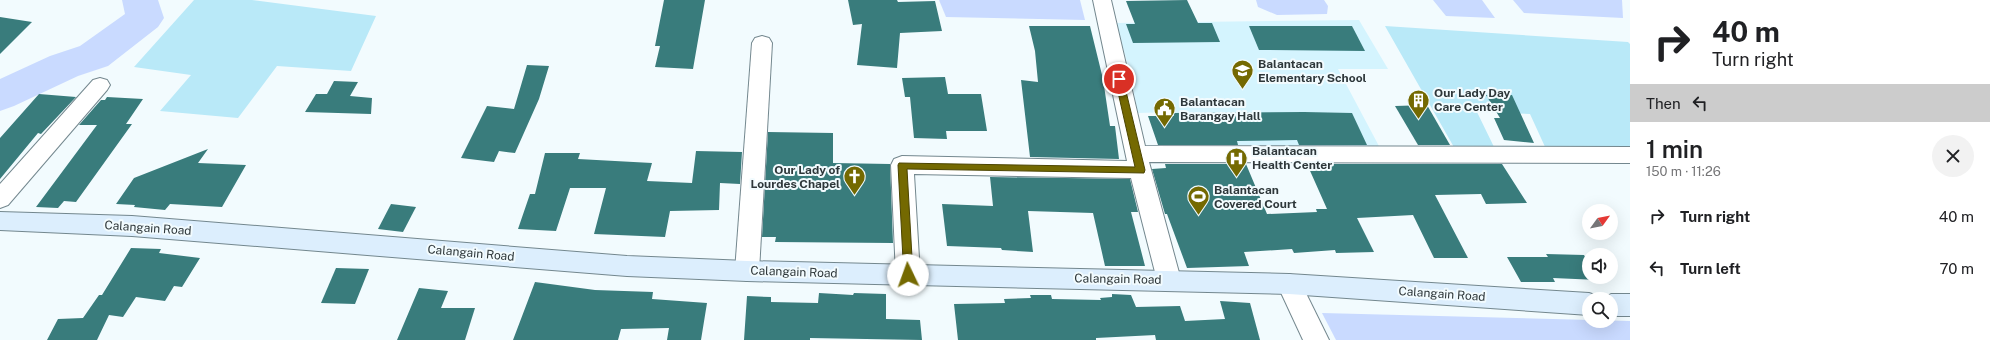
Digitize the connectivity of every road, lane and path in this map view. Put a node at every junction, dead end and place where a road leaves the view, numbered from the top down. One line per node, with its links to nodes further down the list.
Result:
1 (1102, 0): 5 (street)
2 (762, 43): 8 (street)
3 (100, 85): 6 (street)
4 (1630, 156): 5 (street)
5 (1138, 162): 9 (street); 10 (street)
6 (0, 199)
7 (0, 221): 8 (street, Calangain Road)
8 (747, 271): 9 (street, Calangain Road)
9 (908, 275): 10 (street, Calangain Road)
10 (1169, 280): 11 (street, Calangain Road)
11 (1288, 284): 12 (street, Calangain Road); 15 (street)
12 (1582, 304)
13 (1618, 305): 14 (street)
14 (1630, 305)
15 (1316, 340)

